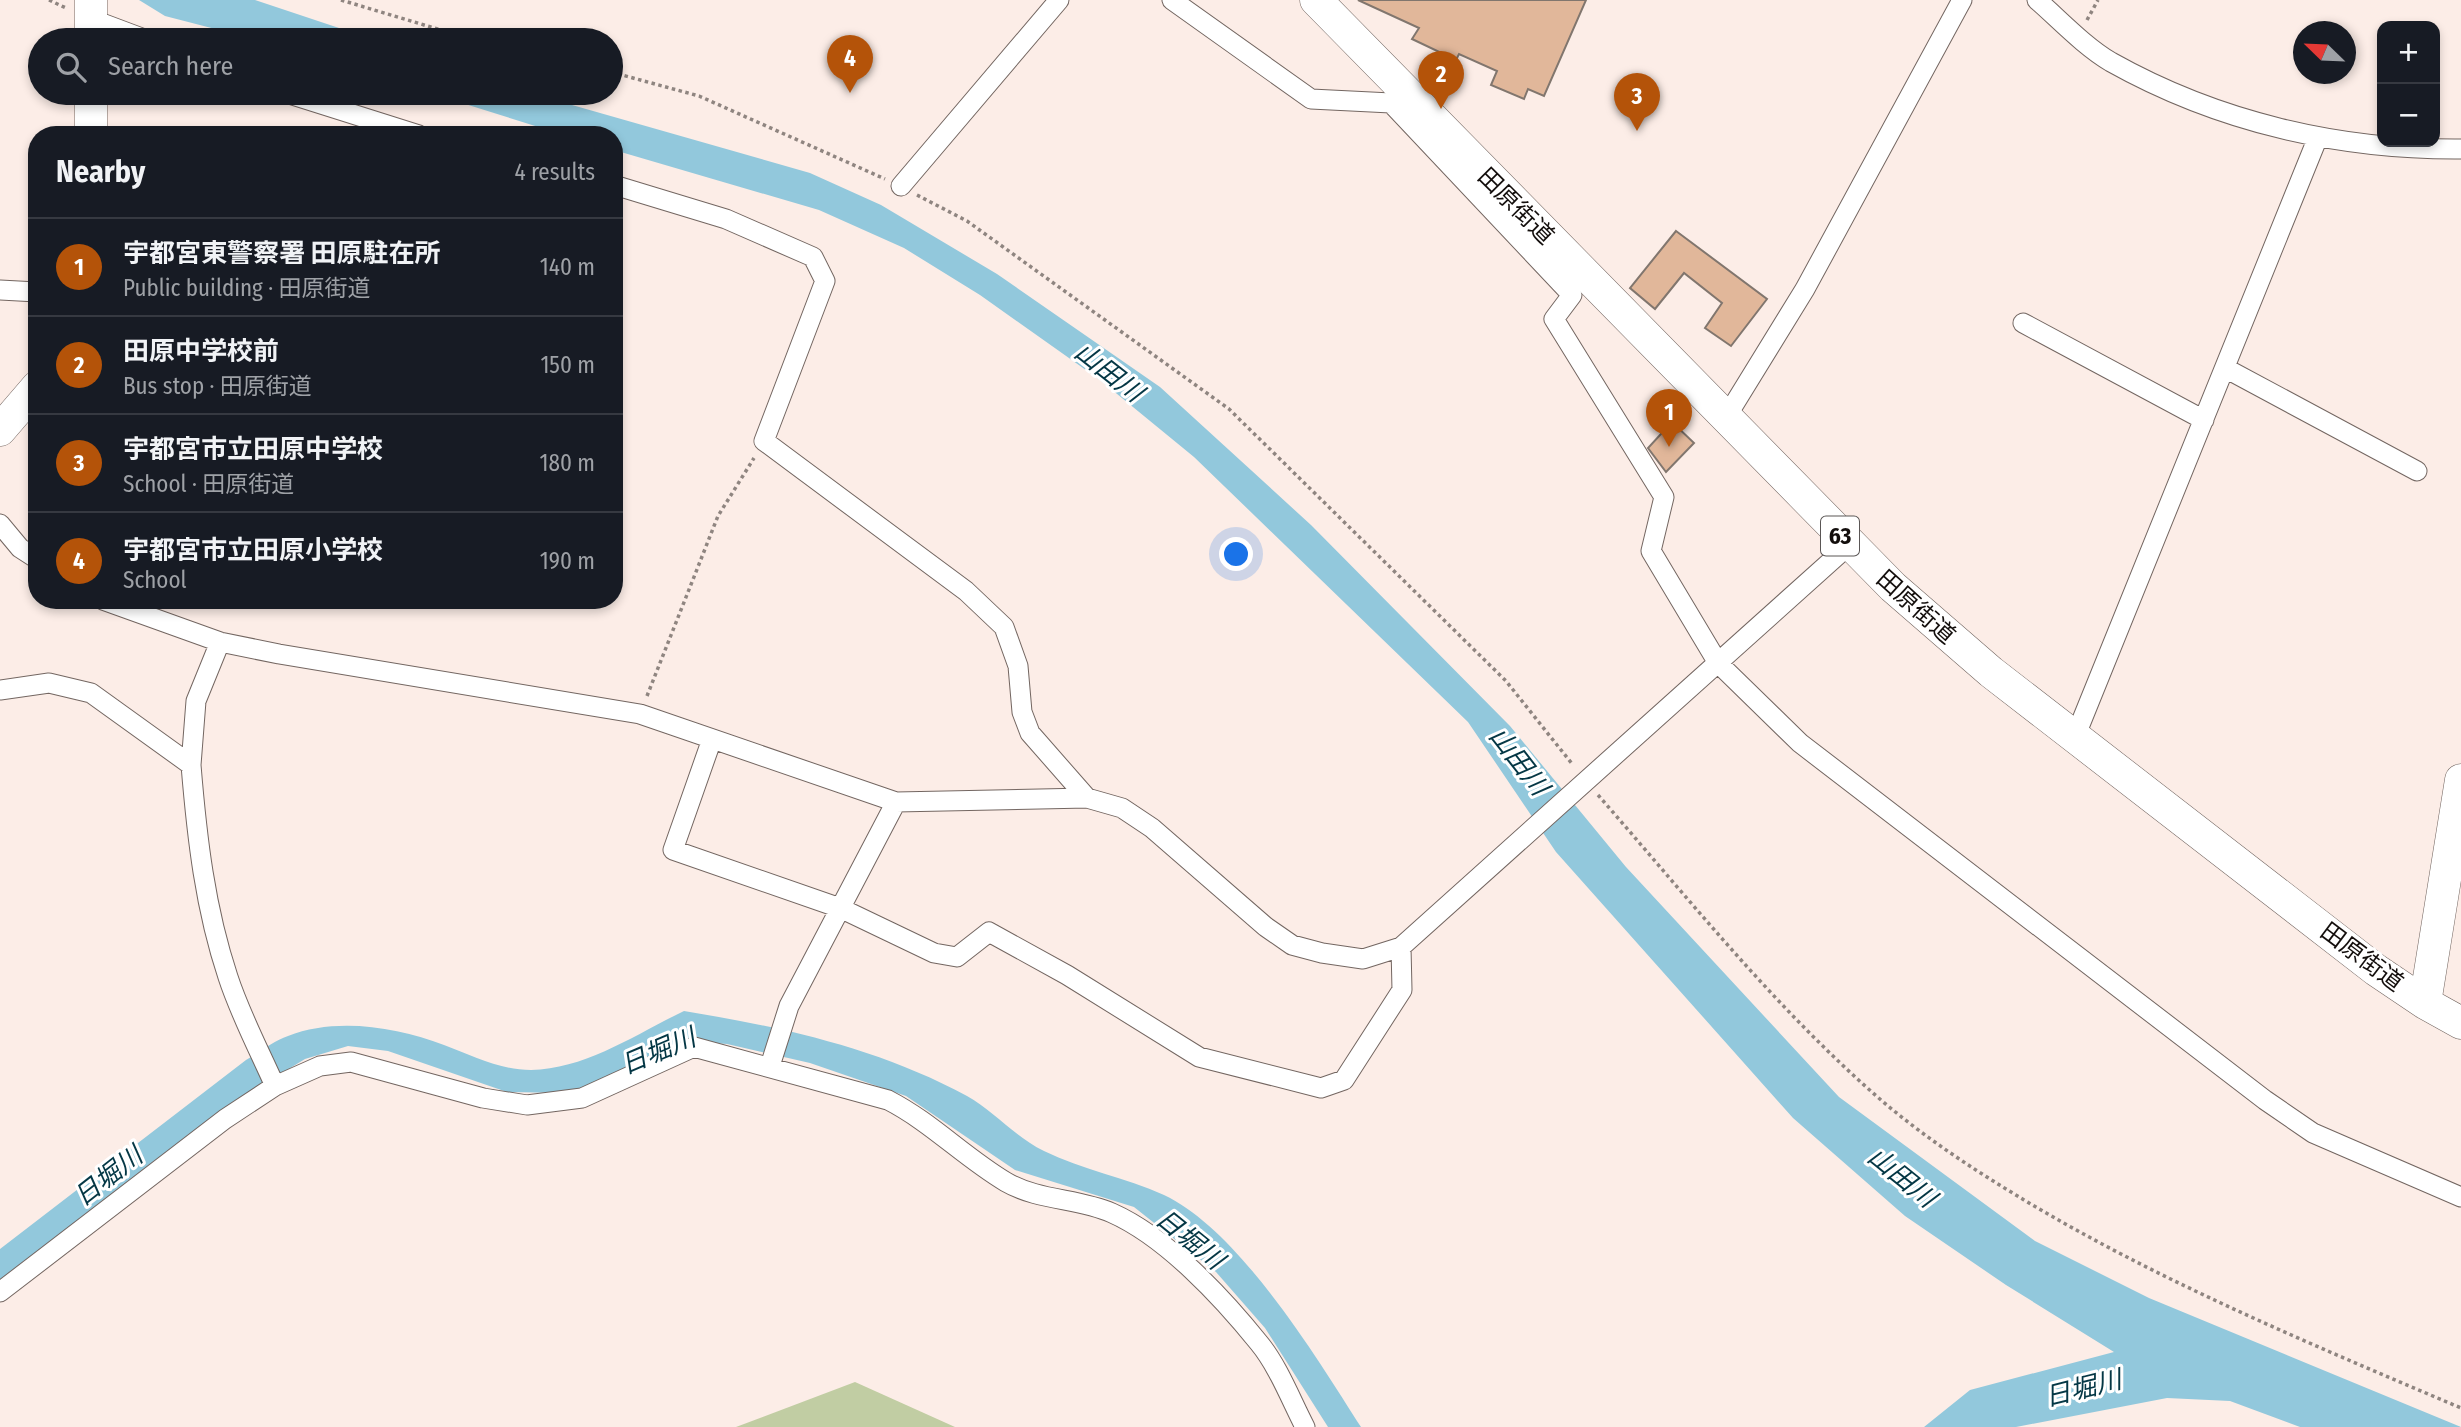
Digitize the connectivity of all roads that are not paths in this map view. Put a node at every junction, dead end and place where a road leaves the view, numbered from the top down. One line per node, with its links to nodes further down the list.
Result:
1 (1059, 0): 14 (street)
2 (1172, 0): 30 (street)
3 (1316, 0): 21 (main road, 田原街道 / 63)
4 (1962, 0): 21 (street)
5 (2037, 0): 12 (street)
6 (91, 15): 7 (street)
7 (120, 28)
8 (91, 105): 10 (main road)
9 (324, 105): 11 (street)
10 (91, 126)
11 (390, 126)
12 (2318, 137): 13 (street); 19 (street)
13 (2461, 149)
14 (901, 186)
15 (623, 188): 36 (street)
16 (0, 290): 17 (street)
17 (28, 292)
18 (2023, 323): 22 (street)
19 (2225, 368): 22 (street); 24 (street)
20 (28, 397): 23 (main road)
21 (1725, 419): 26 (main road, 田原街道 / 63)
22 (2204, 421): 32 (street)
23 (0, 430)
24 (2417, 471)
25 (0, 524): 27 (street)
26 (1849, 545): 30 (street); 32 (main road, 田原街道 / 63)
27 (28, 553)
28 (128, 609): 29 (street)
29 (220, 642): 33 (street); 34 (street)
30 (1718, 663): 39 (street); 44 (street)
31 (0, 690): 34 (street)
32 (2075, 737): 40 (main road, 田原街道 / 63)
33 (712, 739): 37 (street); 38 (street)
34 (191, 765): 43 (street)
35 (2461, 780): 40 (main road)
36 (1087, 798): 37 (street); 39 (street)
37 (896, 802): 38 (street)
38 (841, 908): 39 (street); 42 (street)
39 (1401, 947)
40 (2424, 1003): 41 (main road, 田原街道 / 63)
41 (2461, 1023)
42 (770, 1066): 43 (street); 46 (street)
43 (275, 1086): 45 (street)
44 (2461, 1197)
45 (0, 1292)
46 (1305, 1427)

